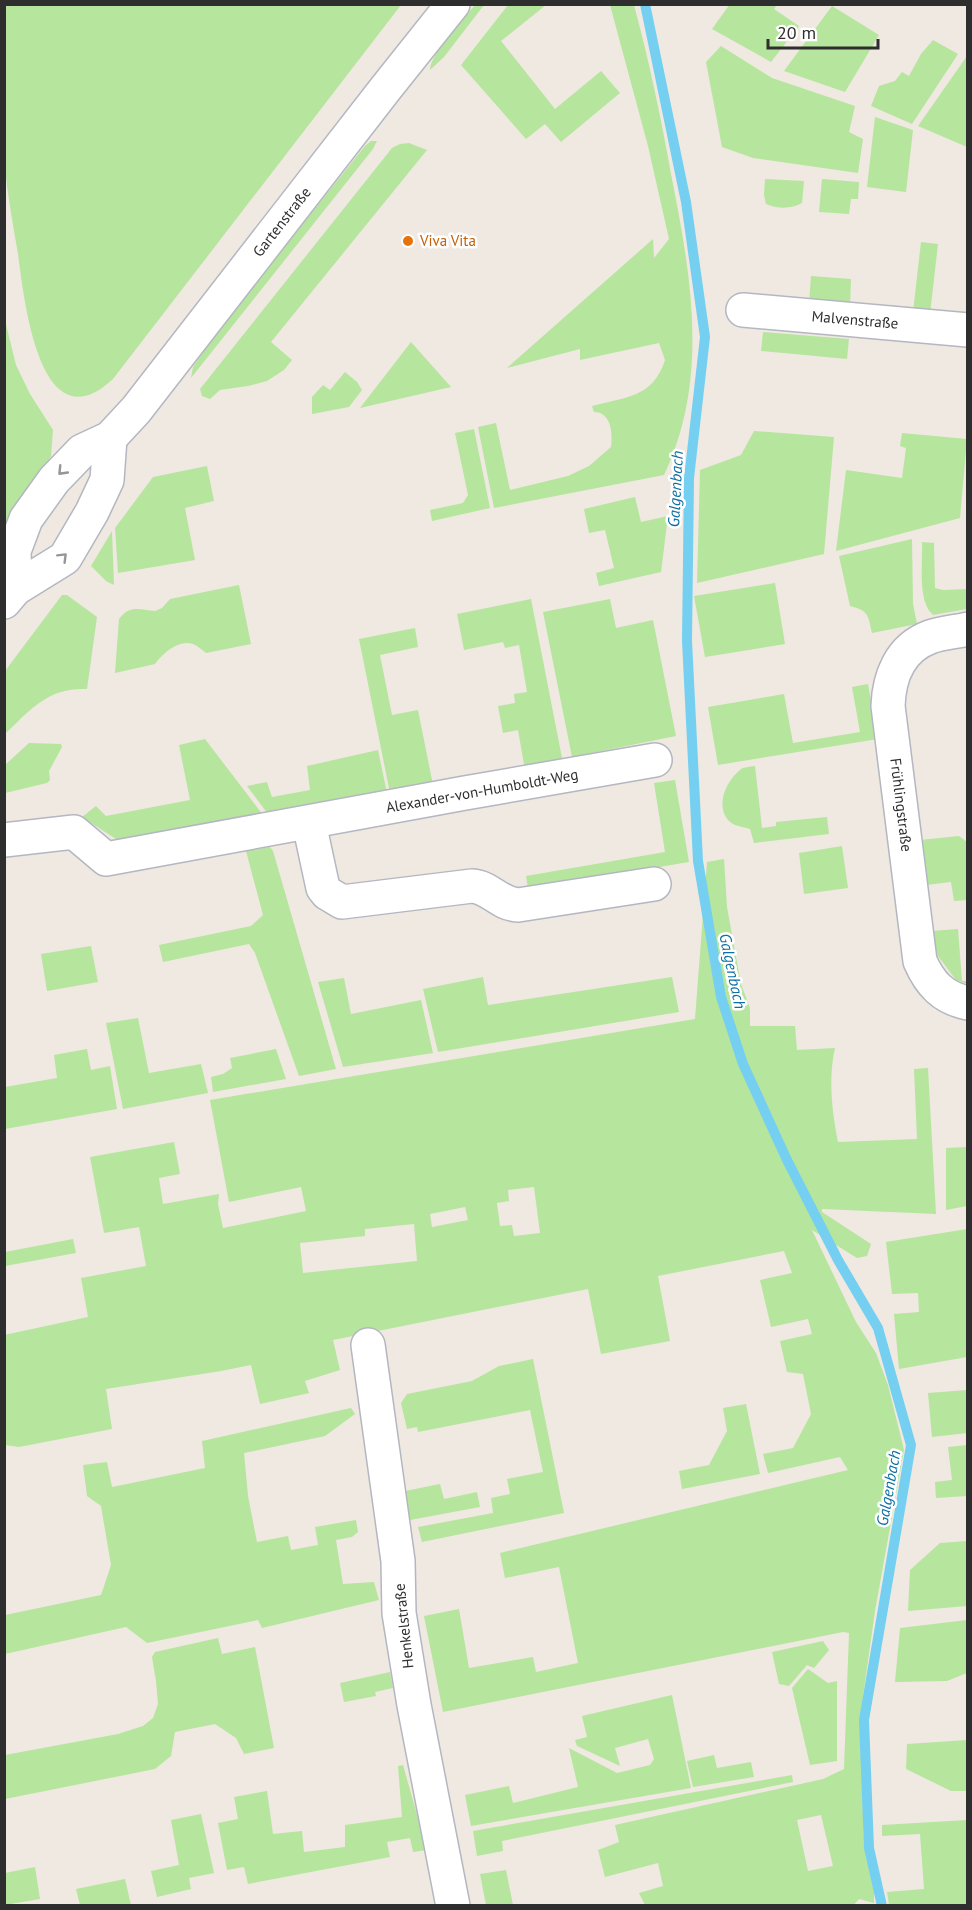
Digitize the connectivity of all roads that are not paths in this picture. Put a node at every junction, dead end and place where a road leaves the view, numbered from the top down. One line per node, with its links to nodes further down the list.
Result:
1 (453, 4): 4 (street, Gartenstraße)
2 (743, 310): 3 (street, Malvenstraße)
3 (968, 330)
4 (110, 438): 5 (street, Gartenstraße, one-way to 4); 5 (street, Gartenstraße, one-way to 5)
5 (10, 596)
6 (968, 629): 11 (street, Frühlingstraße)
7 (655, 760): 8 (street, Alexander-von-Humboldt-Weg)
8 (309, 823): 9 (street, Alexander-von-Humboldt-Weg); 10 (street)
9 (4, 840)
10 (654, 884)
11 (968, 1003)
12 (368, 1346): 13 (street, Henkelstraße)
13 (453, 1905)

